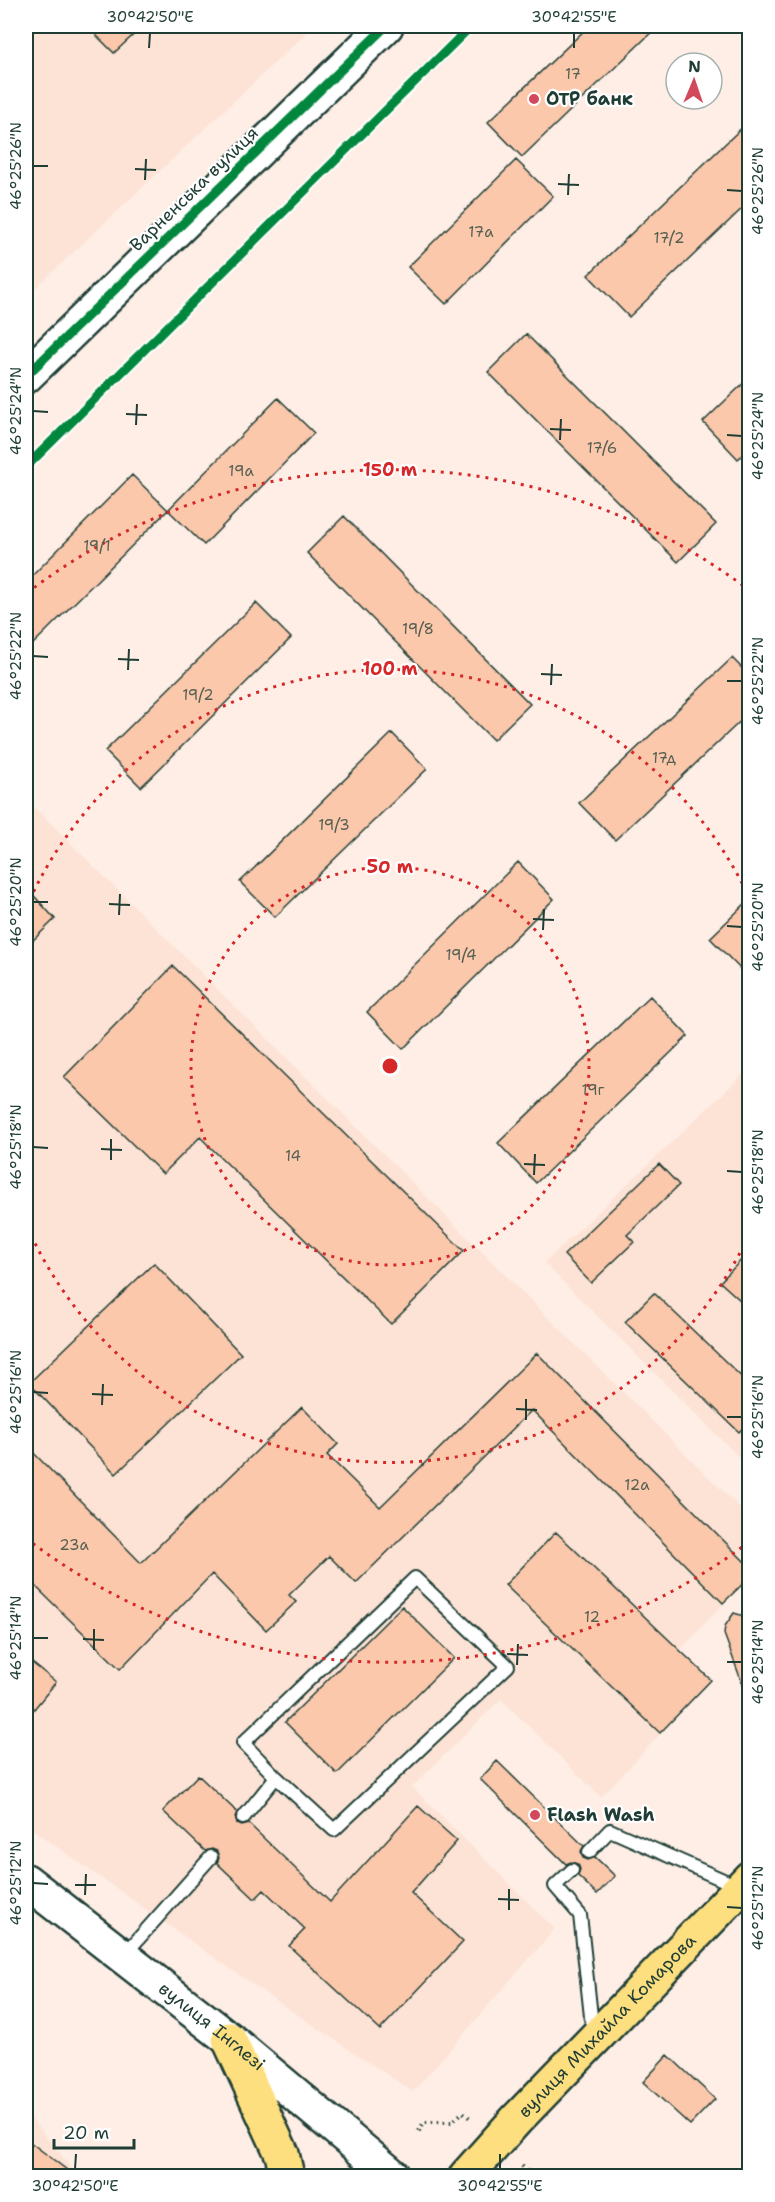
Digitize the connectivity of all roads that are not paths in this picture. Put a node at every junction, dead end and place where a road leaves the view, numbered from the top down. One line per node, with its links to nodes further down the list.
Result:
1 (386, 26): 2 (street, Варненська вулиця)
2 (26, 376)
3 (276, 1777): 3 (lane); 4 (lane)
4 (243, 1818)
5 (590, 1852): 9 (lane)
6 (211, 1857): 10 (lane)
7 (572, 1870): 12 (lane)
8 (26, 1881): 10 (street, вулиця Інглезі)
9 (745, 1883): 12 (main road, вулиця Михайла Комарова)
10 (122, 1956): 11 (street, вулиця Інглезі)
11 (229, 2039): 13 (main road); 14 (street, вулиця Інглезі)
12 (593, 2040): 15 (main road, вулиця Михайла Комарова)
13 (287, 2176)
14 (393, 2176)
15 (466, 2176)

